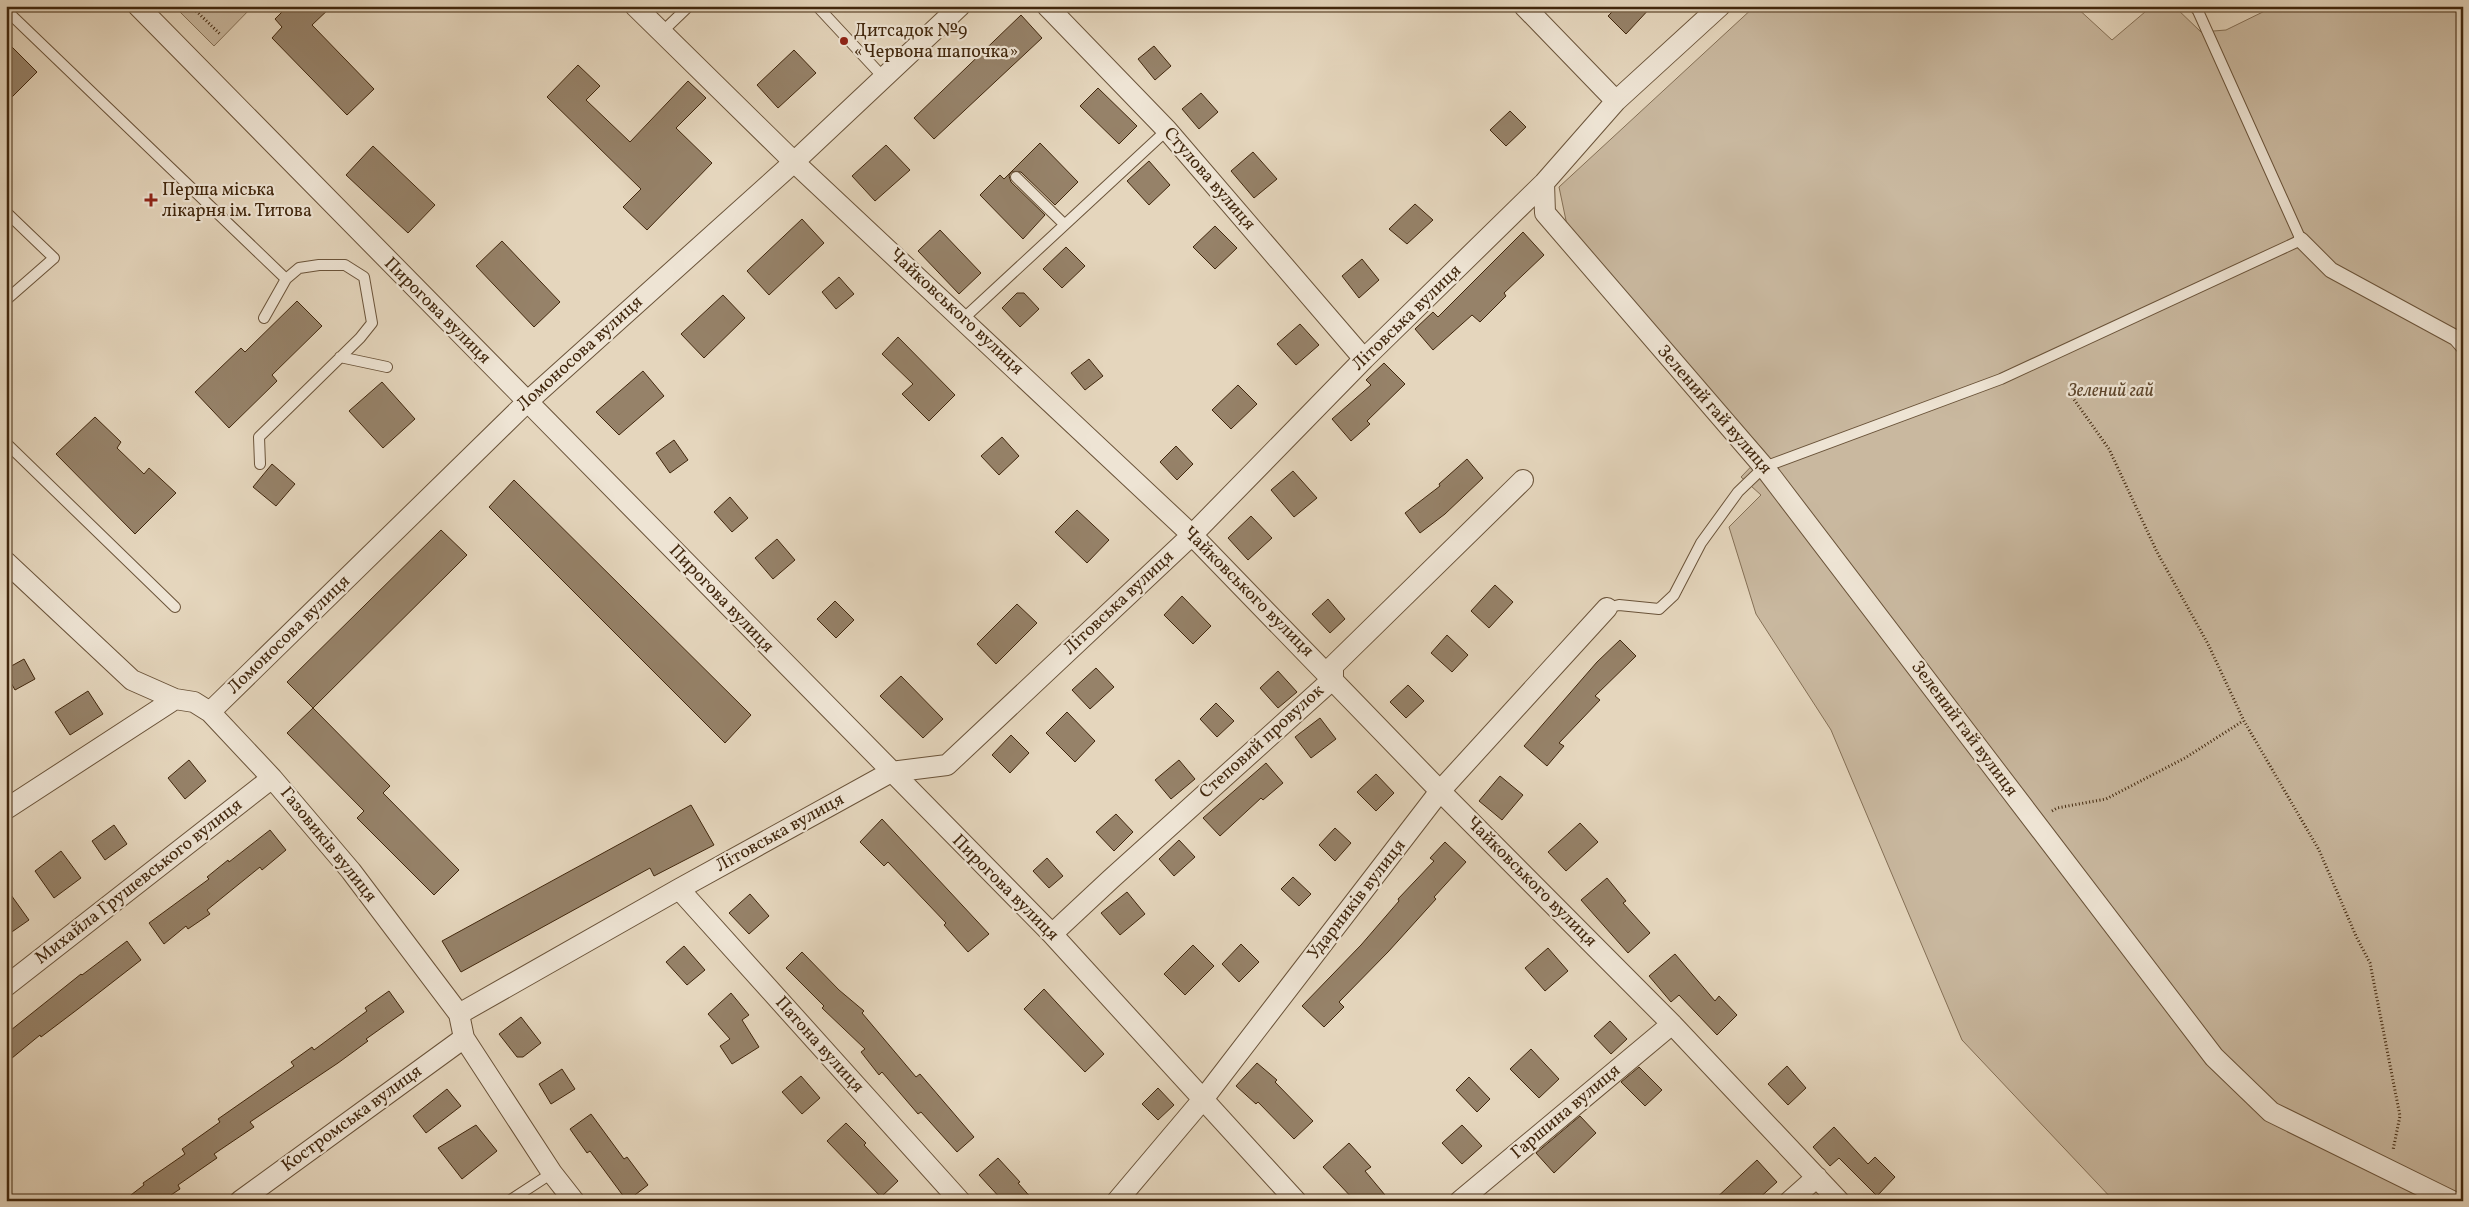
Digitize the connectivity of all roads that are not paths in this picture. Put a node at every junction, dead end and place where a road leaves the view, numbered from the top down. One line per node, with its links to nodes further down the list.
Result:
1 (138, 6): 29 (street, Пирогова вулиця)
2 (635, 6): 11 (street, Чайковського вулиця)
3 (689, 6): 11 (lane)
4 (817, 6): 12 (lane)
5 (960, 6): 12 (street, Ломоносова вулиця)
6 (1047, 6): 14 (street, Стулова вулиця)
7 (1524, 6): 13 (street)
8 (1720, 6): 13 (street, Літовська вулиця)
9 (2194, 6): 20 (lane)
10 (6, 10): 21 (lane)
11 (662, 32): 15 (street, Чайковського вулиця)
12 (884, 78): 15 (street, Ломоносова вулиця)
13 (1616, 101): 17 (street, Літовська вулиця)
14 (1168, 130): 19 (lane); 27 (street, Стулова вулиця)
15 (794, 162): 24 (street, Чайковського вулиця); 29 (street, Ломоносова вулиця)
16 (1016, 177): 19 (lane)
17 (1544, 183): 27 (street, Літовська вулиця); 32 (street, Зелений гай вулиця)
18 (6, 212): 22 (lane)
19 (1064, 224): 24 (lane)
20 (2301, 240): 25 (street); 32 (lane)
21 (286, 279): 23 (lane); 26 (lane)
22 (6, 300)
23 (264, 318)
24 (963, 319): 34 (street, Чайковського вулиця)
25 (2463, 346)
26 (340, 357): 28 (lane); 31 (lane)
27 (1364, 359): 34 (street, Літовська вулиця)
28 (387, 367)
29 (527, 402): 40 (street, Ломоносова вулиця); 41 (street, Пирогова вулиця)
30 (6, 443): 36 (lane)
31 (260, 464)
32 (1764, 467): 37 (lane); 63 (street, Зелений гай вулиця)
33 (1523, 480): 38 (street, Степовий провулок)
34 (1192, 535): 38 (street, Чайковського вулиця); 41 (street, Літовська вулиця)
35 (6, 562): 39 (street, Газовиків вулиця)
36 (175, 607)
37 (1607, 608): 43 (street, Ударників вулиця)
38 (1333, 679): 43 (street, Чайковського вулиця); 46 (street, Степовий провулок)
39 (174, 699): 40 (street, Газовиків вулиця); 44 (street)
40 (210, 712): 42 (street, Газовиків вулиця)
41 (891, 772): 45 (street, Літовська вулиця); 46 (street, Пирогова вулиця)
42 (272, 778): 47 (street, Михайла Грушевського вулиця); 48 (street, Газовиків вулиця)
43 (1440, 791): 49 (street, Чайковського вулиця); 51 (street, Ударників вулиця)
44 (6, 809)
45 (679, 889): 48 (street, Літовська вулиця); 57 (street, Патона вулиця)
46 (1052, 934): 51 (street, Пирогова вулиця)
47 (6, 986)
48 (460, 1014): 50 (street, Газовиків вулиця)
49 (1672, 1024): 53 (street, Чайковського вулиця); 60 (street, Гаршина вулиця)
50 (464, 1038): 52 (street, Газовиків вулиця); 54 (street, Костромська вулиця)
51 (1204, 1098): 58 (street, Ударників вулиця); 59 (street, Пирогова вулиця)
52 (552, 1173): 55 (lane); 56 (street, Газовиків вулиця)
53 (1817, 1177): 61 (street); 62 (street, Чайковського вулиця)
54 (240, 1201)
55 (509, 1201)
56 (574, 1201)
57 (960, 1201)
58 (1117, 1201)
59 (1296, 1201)
60 (1460, 1201)
61 (1790, 1201)
62 (1839, 1201)
63 (2452, 1201)

